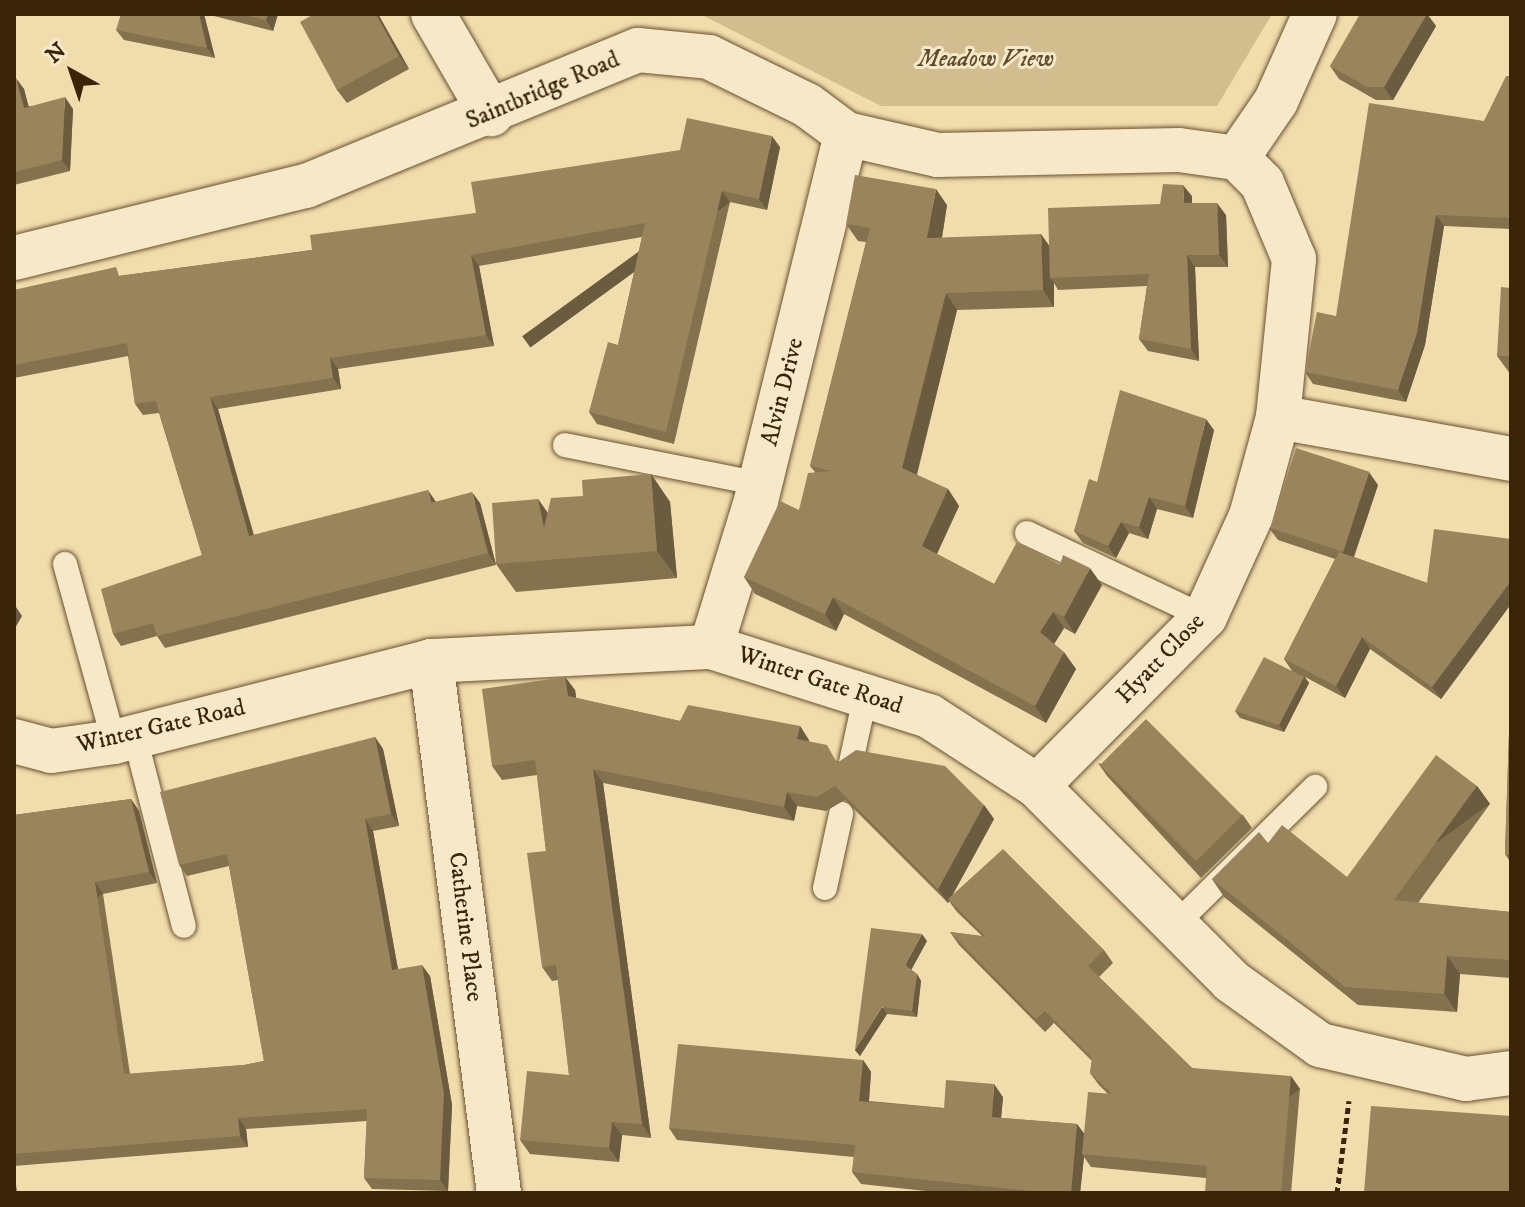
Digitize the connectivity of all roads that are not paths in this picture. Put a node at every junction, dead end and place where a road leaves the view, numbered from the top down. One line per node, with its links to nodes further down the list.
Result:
1 (433, 14): 3 (street)
2 (1315, 14): 5 (street)
3 (491, 114): 4 (street, Saintbridge Road); 6 (street, Saintbridge Road)
4 (846, 134): 5 (street, Saintbridge Road); 10 (street, Alvin Drive)
5 (1237, 158): 7 (street, Hyatt Close)
6 (14, 258)
7 (1278, 417): 9 (street); 13 (street, Hyatt Close)
8 (565, 445): 10 (lane)
9 (1511, 459)
10 (760, 484): 14 (street, Alvin Drive)
11 (1027, 533): 13 (lane)
12 (65, 564): 17 (lane)
13 (1205, 617): 20 (street, Hyatt Close)
14 (711, 647): 15 (street, Winter Gate Road); 16 (street, Winter Gate Road)
15 (431, 661): 17 (street, Winter Gate Road); 27 (street, Catherine Place)
16 (866, 693): 19 (lane); 20 (street, Winter Gate Road)
17 (124, 740): 18 (street, Winter Gate Road); 25 (lane)
18 (14, 741)
19 (851, 762)
20 (1037, 786): 24 (street, Winter Gate Road)
21 (1315, 787): 24 (lane)
22 (841, 814): 23 (lane)
23 (825, 888)
24 (1175, 925): 26 (street, Winter Gate Road)
25 (184, 926)
26 (1511, 1073)
27 (499, 1193)

